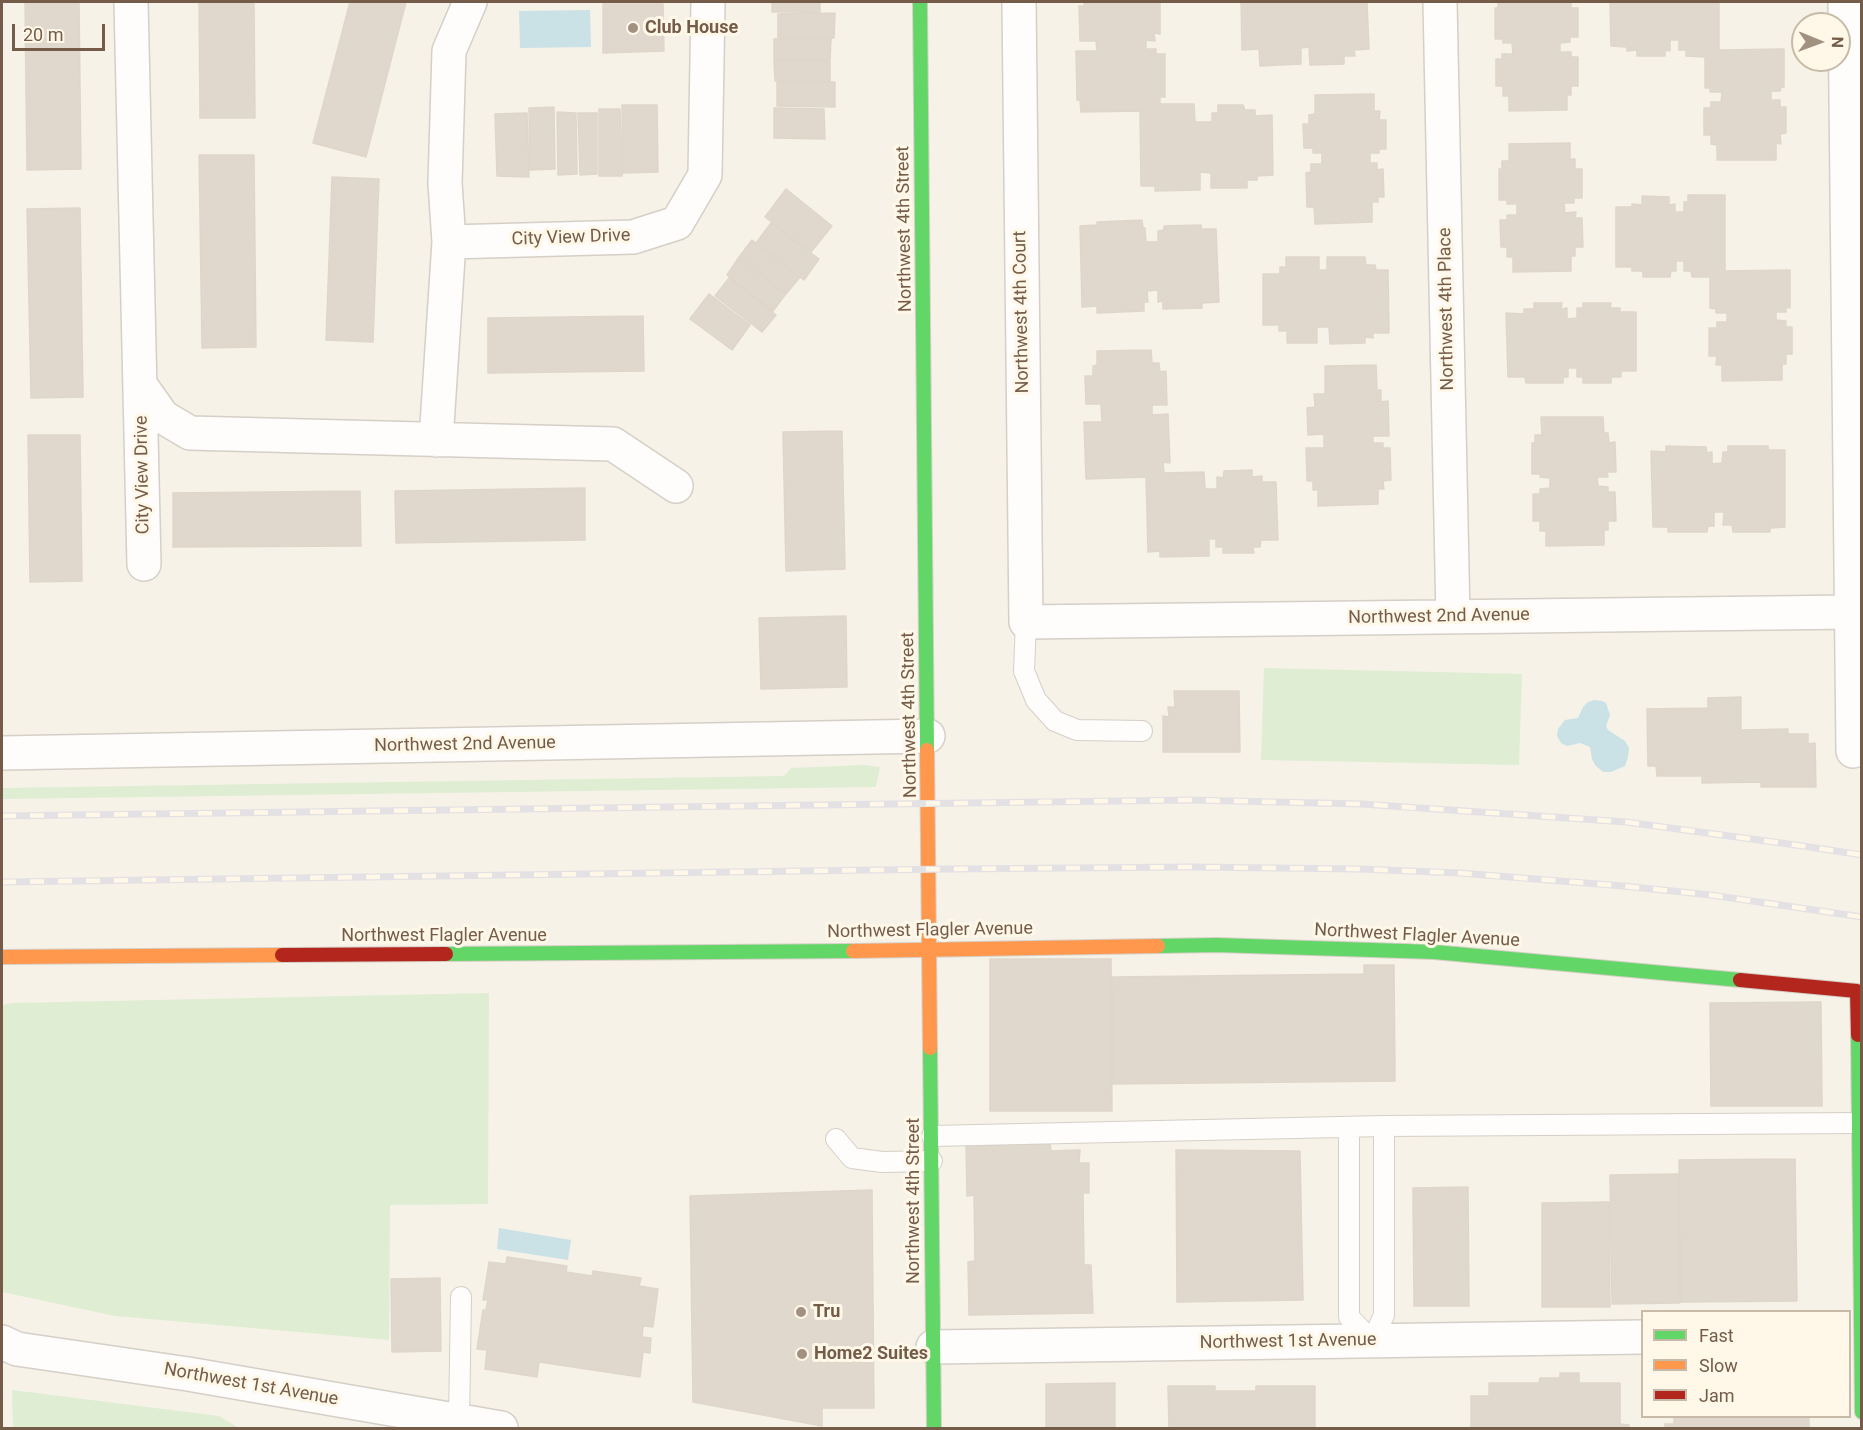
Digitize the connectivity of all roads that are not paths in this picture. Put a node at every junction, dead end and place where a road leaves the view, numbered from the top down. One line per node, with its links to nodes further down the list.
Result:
1 (131, 2): 9 (street, City View Drive)
2 (470, 2): 8 (street)
3 (708, 2): 8 (street, City View Drive)
4 (920, 2): 18 (street, Northwest 4th Street)
5 (1019, 2): 16 (street, Northwest 4th Court)
6 (1440, 2): 15 (street, Northwest 4th Place)
7 (1845, 2): 12 (street)
8 (449, 242): 10 (street)
9 (141, 386): 10 (street, City View Drive); 13 (street, City View Drive)
10 (436, 441): 11 (street, City View Drive)
11 (676, 486)
12 (1856, 511): 14 (street)
13 (144, 564)
14 (1852, 612): 15 (street, Northwest 2nd Avenue); 19 (street)
15 (1453, 617): 16 (street, Northwest 2nd Avenue)
16 (1026, 622): 17 (lane)
17 (1142, 730)
18 (928, 736): 20 (street, Northwest 2nd Avenue); 21 (street, Northwest 4th Street)
19 (1853, 751)
20 (2, 753)
21 (930, 949): 22 (street, Northwest Flagler Avenue); 23 (street, Northwest Flagler Avenue); 26 (street, Northwest 4th Street)
22 (2, 957)
23 (1860, 1123): 25 (lane); 30 (street)
24 (1349, 1126): 25 (lane); 26 (lane); 32 (lane)
25 (1384, 1126): 32 (lane)
26 (932, 1137): 28 (street, Northwest 4th Street)
27 (836, 1139): 28 (lane)
28 (932, 1161): 34 (street, Northwest 4th Street)
29 (461, 1297): 36 (lane)
30 (1857, 1334): 35 (street)
31 (1641, 1337): 32 (street, Northwest 1st Avenue)
32 (1372, 1341): 34 (street, Northwest 1st Avenue)
33 (2, 1342): 36 (street, Northwest 1st Avenue)
34 (933, 1347): 38 (street, Northwest 4th Street)
35 (1862, 1412)
36 (459, 1422): 37 (street, Northwest 1st Avenue)
37 (501, 1428)
38 (934, 1428)

